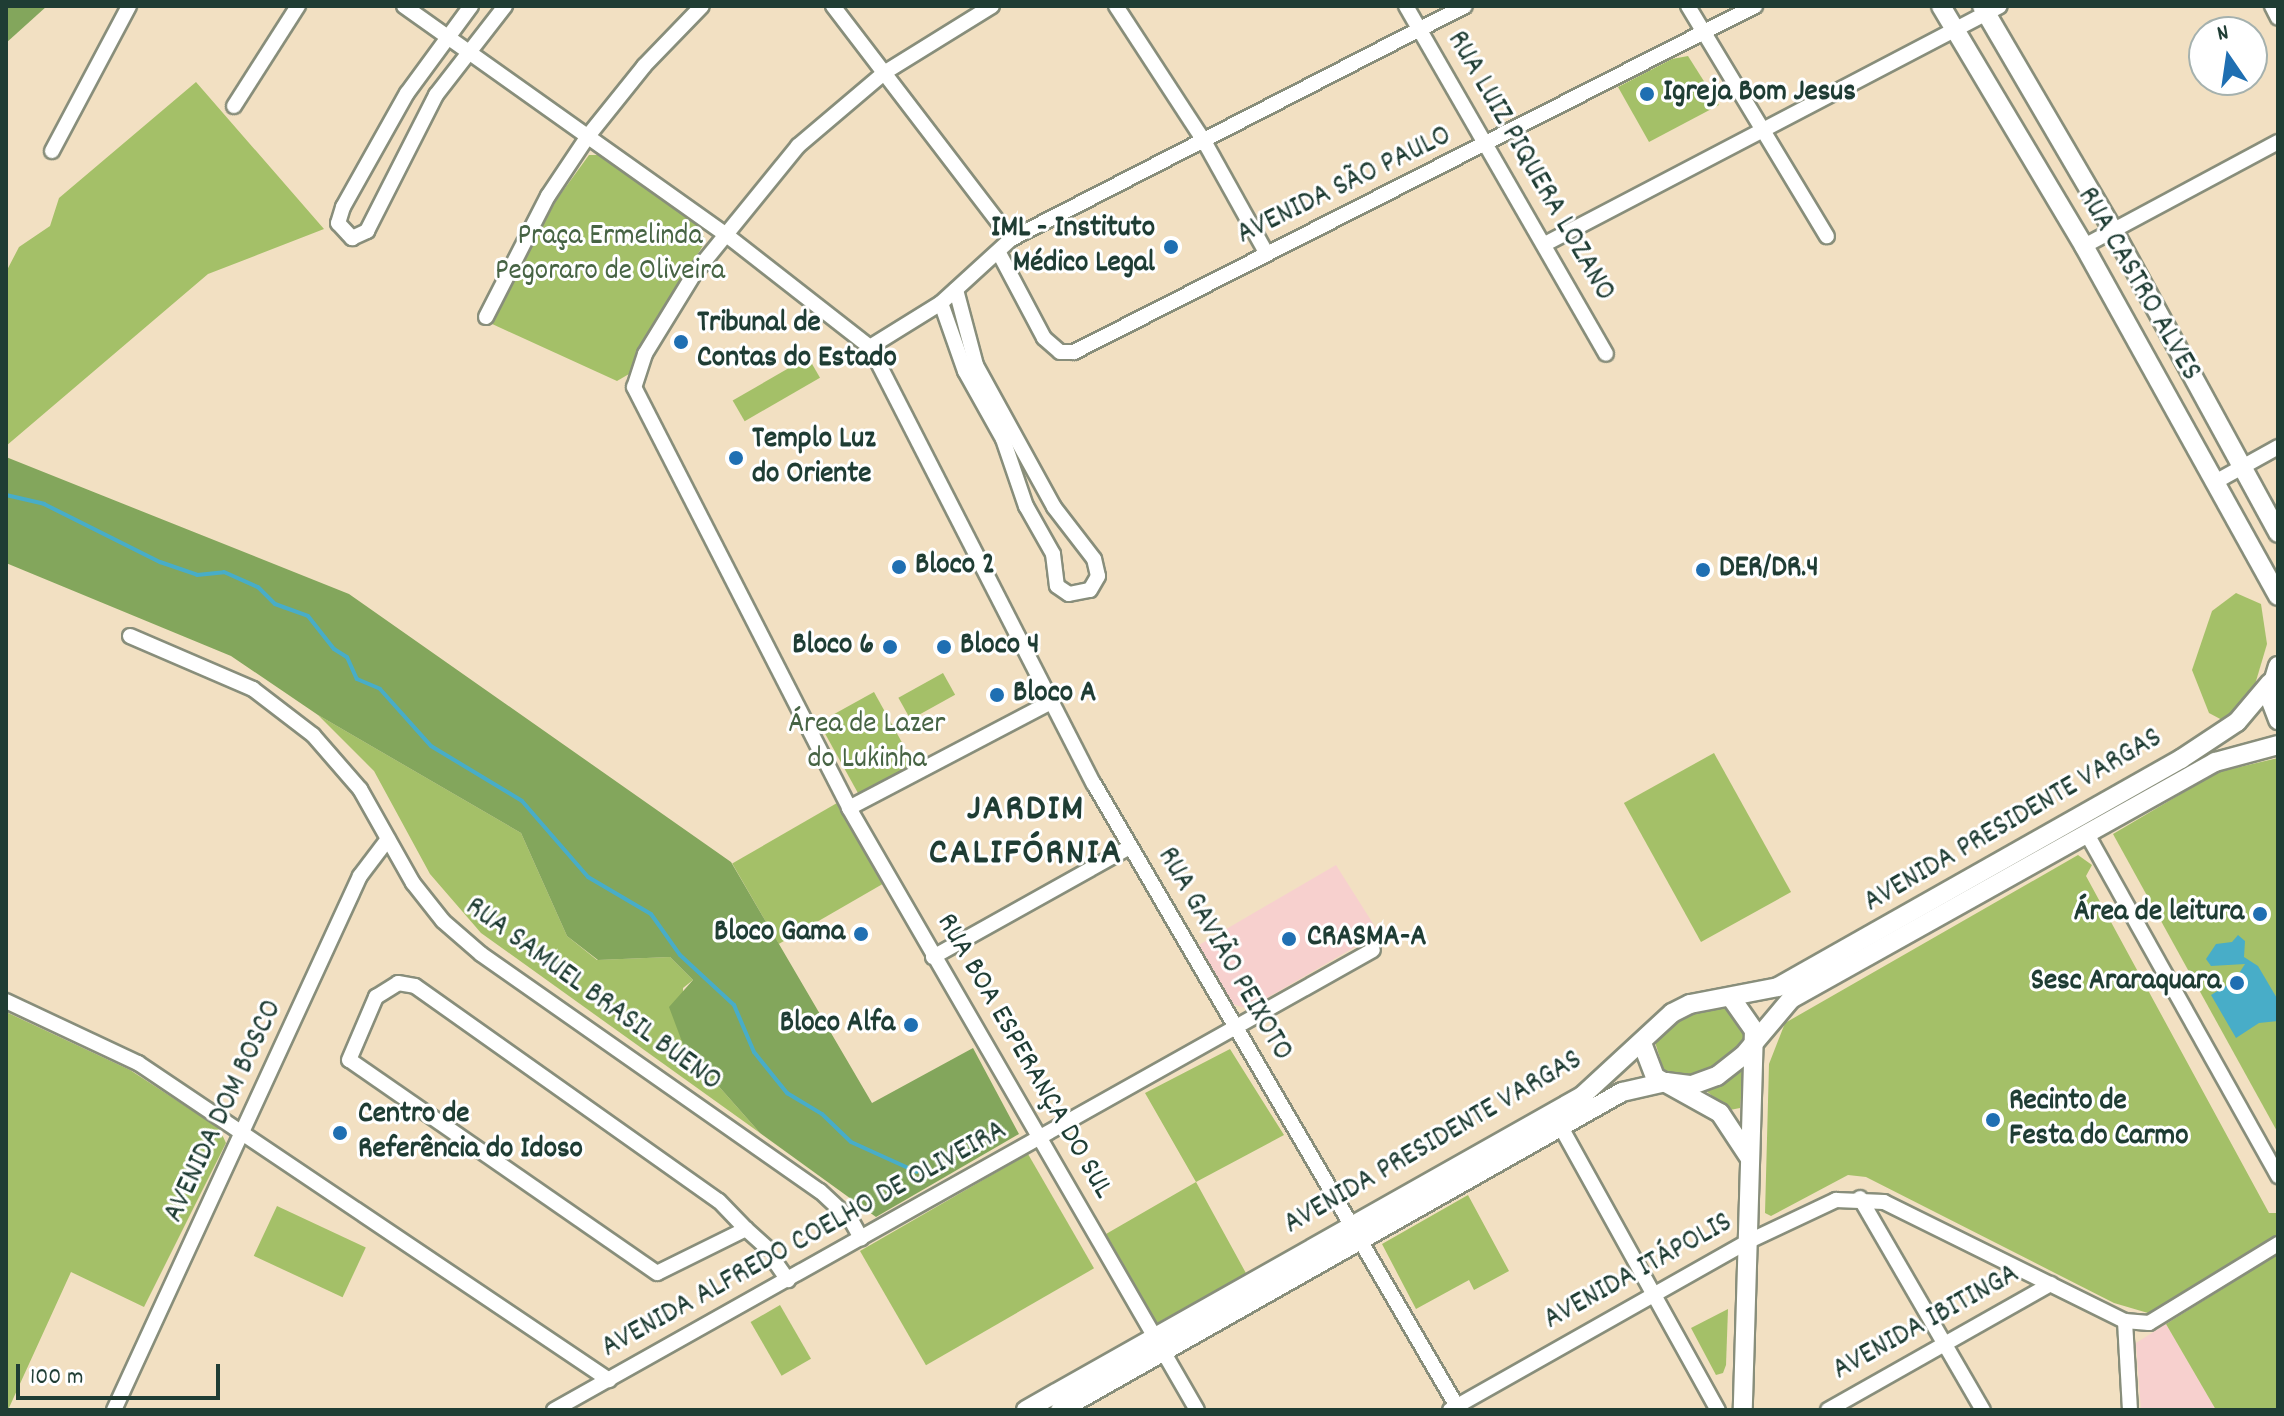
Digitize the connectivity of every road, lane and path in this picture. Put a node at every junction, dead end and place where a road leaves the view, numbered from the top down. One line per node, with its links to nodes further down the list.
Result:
1 (129, 6): 30 (street)
2 (298, 6): 24 (street)
3 (404, 6): 21 (street)
4 (471, 6): 21 (street)
5 (505, 6): 22 (street)
6 (702, 6): 26 (street)
7 (833, 6): 23 (street)
8 (992, 6): 23 (street)
9 (1116, 6): 27 (street)
10 (1406, 6): 18 (street, RUA LUIZ PIQUERA LOZANO)
11 (1465, 6): 18 (street)
12 (1688, 6): 20 (street)
13 (1755, 6): 20 (street, AVENIDA SÃO PAULO)
14 (1941, 6): 19 (main road, RUA CASTRO ALVES)
15 (2272, 6): 17 (street)
16 (1989, 9): 19 (street); 31 (main road, RUA CASTRO ALVES)
17 (2278, 18)
18 (1419, 29): 27 (street); 29 (street, RUA LUIZ PIQUERA LOZANO)
19 (1955, 31): 25 (street); 36 (main road, RUA CASTRO ALVES)
20 (1703, 33): 25 (street); 29 (street, AVENIDA SÃO PAULO)
21 (447, 37): 22 (street); 22 (street)
22 (467, 52): 26 (street)
23 (884, 73): 32 (street); 34 (street)
24 (234, 106)
25 (1761, 132): 33 (street); 35 (street)
26 (588, 136): 32 (street); 41 (street)
27 (1204, 141): 34 (street); 38 (street)
28 (2278, 142): 31 (street)
29 (1486, 147): 35 (street, RUA LUIZ PIQUERA LOZANO); 38 (street, AVENIDA SÃO PAULO)
30 (52, 151)
31 (2113, 230): 36 (street); 47 (main road, RUA CASTRO ALVES)
32 (724, 233): 42 (street); 57 (street, RUA BOA ESPERANÇA DO SUL)
33 (1827, 236)
34 (1011, 239): 37 (street)
35 (1545, 244): 43 (street, RUA LUIZ PIQUERA LOZANO)
36 (2084, 246): 48 (main road, RUA CASTRO ALVES)
37 (999, 253): 38 (street, AVENIDA SÃO PAULO); 39 (street)
38 (1267, 254)
39 (956, 290): 40 (street); 44 (street)
40 (941, 303): 42 (street); 44 (street)
41 (486, 317)
42 (870, 347): 54 (street, RUA GAVIÃO PEIXOTO)
43 (1606, 354)
44 (970, 368): 45 (street)
45 (1008, 436): 45 (street)
46 (2278, 447): 47 (street)
47 (2244, 467): 48 (street); 49 (main road, RUA CASTRO ALVES)
48 (2217, 481): 50 (main road, RUA CASTRO ALVES)
49 (2278, 533)
50 (2278, 596)
51 (130, 636): 59 (street, RUA SAMUEL BRASIL BUENO)
52 (2278, 666): 53 (main road, AVENIDA PRESIDENTE VARGAS)
53 (2270, 683): 55 (main road); 63 (main road, AVENIDA PRESIDENTE VARGAS)
54 (1049, 703): 57 (street); 60 (street, RUA GAVIÃO PEIXOTO)
55 (2278, 720)
56 (2278, 745): 58 (main road, AVENIDA PRESIDENTE VARGAS)
57 (849, 808): 62 (street, RUA BOA ESPERANÇA DO SUL)
58 (2087, 834): 67 (main road, AVENIDA PRESIDENTE VARGAS); 73 (street)
59 (388, 839): 70 (street, AVENIDA DOM BOSCO); 77 (street, RUA SAMUEL BRASIL BUENO)
60 (1130, 847): 62 (street); 65 (street, RUA GAVIÃO PEIXOTO)
61 (1373, 950): 65 (street, AVENIDA ALFREDO COELHO DE OLIVEIRA)
62 (933, 957): 71 (street, RUA BOA ESPERANÇA DO SUL)
63 (1732, 999): 66 (main road, AVENIDA PRESIDENTE VARGAS); 67 (main road)
64 (6, 1001): 70 (street)
65 (1234, 1027): 71 (street, AVENIDA ALFREDO COELHO DE OLIVEIRA); 76 (street, RUA GAVIÃO PEIXOTO)
66 (1642, 1043): 68 (main road); 69 (main road, AVENIDA PRESIDENTE VARGAS)
67 (1754, 1044): 68 (main road, AVENIDA PRESIDENTE VARGAS); 72 (main road)
68 (1666, 1082): 69 (main road, AVENIDA PRESIDENTE VARGAS); 72 (main road)
69 (1557, 1120): 76 (main road, AVENIDA PRESIDENTE VARGAS); 84 (street)
70 (243, 1132): 88 (street); 90 (street, AVENIDA DOM BOSCO)
71 (1043, 1140): 77 (street, AVENIDA ALFREDO COELHO DE OLIVEIRA); 86 (street, RUA BOA ESPERANÇA DO SUL)
72 (1750, 1159): 78 (main road)
73 (2278, 1176)
74 (1860, 1198): 78 (street, AVENIDA ITÁPOLIS); 83 (street); 87 (street)
75 (746, 1229): 75 (street); 80 (street)
76 (1358, 1232): 86 (main road, AVENIDA PRESIDENTE VARGAS); 89 (street, RUA GAVIÃO PEIXOTO)
77 (861, 1238): 82 (street, AVENIDA ALFREDO COELHO DE OLIVEIRA)
78 (1745, 1243): 84 (street, AVENIDA ITÁPOLIS); 96 (main road)
79 (2278, 1244): 85 (street)
80 (767, 1248)
81 (776, 1263): 82 (street)
82 (788, 1280): 88 (street, AVENIDA ALFREDO COELHO DE OLIVEIRA)
83 (2051, 1284): 85 (street); 87 (street, AVENIDA IBITINGA)
84 (1655, 1292): 89 (street, AVENIDA ITÁPOLIS); 95 (street)
85 (2125, 1321): 99 (street)
86 (1159, 1344): 92 (main road, AVENIDA PRESIDENTE VARGAS); 93 (main road, AVENIDA PRESIDENTE VARGAS); 94 (street, RUA BOA ESPERANÇA DO SUL)
87 (1946, 1344): 97 (street, AVENIDA IBITINGA); 98 (street)
88 (609, 1380): 91 (street, AVENIDA ALFREDO COELHO DE OLIVEIRA)
89 (1456, 1409)
90 (114, 1410)
91 (554, 1410)
92 (1026, 1410)
93 (1060, 1410)
94 (1197, 1410)
95 (1718, 1410)
96 (1743, 1410)
97 (1828, 1410)
98 (1983, 1410)
99 (2130, 1410)

